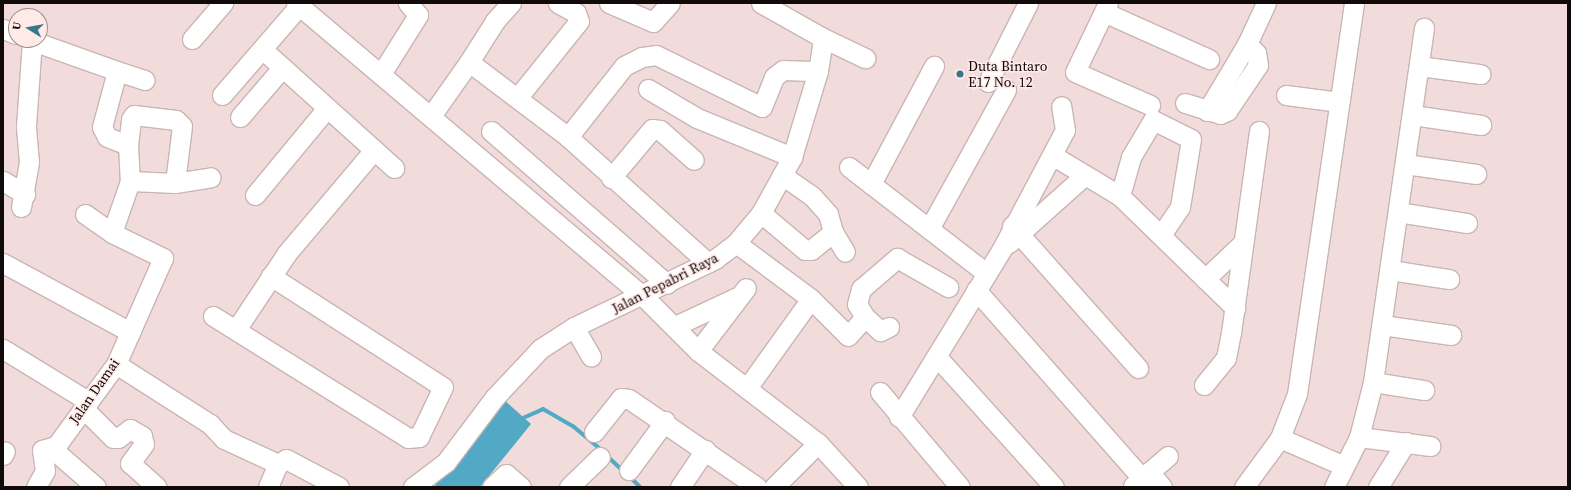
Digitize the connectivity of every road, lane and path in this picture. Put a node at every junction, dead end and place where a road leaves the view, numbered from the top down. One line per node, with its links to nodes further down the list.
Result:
1 (222, 3): 15 (street)
2 (408, 3): 27 (street)
3 (511, 3): 21 (street)
4 (558, 3): 35 (street)
5 (609, 3): 6 (street)
6 (670, 3)
7 (761, 3): 14 (street)
8 (1028, 3): 30 (street)
9 (1354, 3): 36 (street)
10 (298, 4): 18 (street); 27 (street)
11 (1260, 5): 37 (street)
12 (1107, 8): 20 (street); 38 (street)
13 (1424, 28): 23 (street)
14 (823, 38): 19 (street); 26 (street, Jalan Pepabri Raya)
15 (192, 39)
16 (48, 46): 25 (street)
17 (31, 48): 61 (street)
18 (262, 49): 24 (street); 33 (street)
19 (865, 58)
20 (1208, 59)
21 (470, 62): 35 (street); 42 (street)
22 (934, 66): 64 (street)
23 (1419, 66): 28 (street); 41 (street)
24 (282, 68): 40 (street); 43 (street)
25 (117, 71): 29 (street); 48 (street)
26 (818, 71): 47 (street); 51 (street, Jalan Pepabri Raya)
27 (381, 74): 42 (street)
28 (1480, 74)
29 (145, 80)
30 (988, 82)
31 (648, 89): 51 (street)
32 (1006, 90): 71 (street)
33 (222, 95)
34 (1286, 95): 36 (street)
35 (518, 96): 47 (street)
36 (1340, 102): 117 (street)
37 (1185, 103)
38 (1150, 105)
39 (1061, 106): 50 (street)
40 (327, 108): 49 (street); 65 (street)
41 (1412, 115): 44 (street); 53 (street)
42 (431, 116): 89 (street)
43 (240, 117)
44 (1481, 124)
45 (491, 131): 86 (street)
46 (1259, 131): 77 (street)
47 (568, 138): 60 (street)
48 (128, 145): 62 (street); 63 (street)
49 (374, 150): 55 (street); 83 (street)
50 (1052, 155): 58 (street); 72 (street)
51 (792, 157): 57 (street, Jalan Pepabri Raya)
52 (694, 160): 60 (street)
53 (1405, 164): 56 (street); 67 (street)
54 (849, 167): 64 (street)
55 (394, 168)
56 (1476, 174)
57 (782, 175): 69 (street, Jalan Pepabri Raya); 73 (street)
58 (1085, 175): 66 (street); 72 (street)
59 (211, 176): 63 (street)
60 (611, 178): 80 (street)
61 (3, 181)
62 (130, 181): 63 (street); 74 (street)
63 (175, 183)
64 (871, 184): 71 (street)
65 (255, 195)
66 (1120, 196): 75 (street); 75 (street)
67 (1398, 212): 70 (street); 81 (street)
68 (85, 214): 74 (street)
69 (761, 214): 73 (street); 76 (street, Jalan Pepabri Raya)
70 (1467, 223)
71 (929, 229): 82 (street)
72 (1016, 230): 82 (street); 106 (street)
73 (833, 232): 78 (street)
74 (112, 233): 99 (street, Jalan Damai)
75 (1162, 234): 84 (street)
76 (736, 243): 80 (street, Jalan Pepabri Raya); 93 (street)
77 (1243, 243): 84 (street); 91 (street)
78 (845, 252)
79 (3, 263): 99 (street)
80 (708, 263): 86 (street, Jalan Pepabri Raya)
81 (1390, 270): 85 (street); 94 (street)
82 (986, 273): 88 (street)
83 (271, 276): 98 (street); 98 (street)
84 (1205, 279): 91 (street)
85 (1449, 279)
86 (667, 284): 89 (street, Jalan Pepabri Raya)
87 (948, 287): 93 (street)
88 (976, 290): 104 (street); 128 (street)
89 (642, 295): 95 (street); 96 (street, Jalan Pepabri Raya)
90 (805, 307): 109 (street)
91 (1235, 308): 108 (street)
92 (213, 316): 98 (street)
93 (865, 316): 97 (street)
94 (1382, 325): 100 (street); 107 (street)
95 (675, 326): 102 (street); 102 (street)
96 (574, 327): 103 (street); 134 (street, Jalan Pepabri Raya)
97 (889, 327)
98 (237, 328)
99 (130, 332): 105 (street, Jalan Damai)
100 (1451, 334)
101 (3, 349): 112 (street)
102 (698, 352): 109 (street)
103 (591, 356)
104 (938, 358): 113 (street); 143 (street)
105 (116, 364): 112 (street, Jalan Damai); 125 (street)
106 (1138, 368)
107 (1373, 382): 110 (street); 116 (street)
108 (1204, 385)
109 (748, 388): 119 (street)
110 (1424, 390)
111 (880, 392): 113 (street)
112 (85, 405): 120 (street, Jalan Damai); 131 (street)
113 (899, 417): 142 (street)
114 (665, 421): 115 (street); 122 (street); 127 (street)
115 (594, 432)
116 (1359, 437): 118 (street); 126 (street)
117 (1280, 438): 126 (street); 145 (street)
118 (1406, 442): 121 (street); 147 (street)
119 (818, 444): 140 (street); 141 (street)
120 (56, 446): 129 (street, Jalan Damai); 130 (street)
121 (1430, 446)
122 (705, 450): 138 (street); 139 (street)
123 (1168, 456): 128 (street)
124 (600, 457): 137 (street)
125 (278, 464): 132 (street); 133 (street)
126 (1344, 466): 146 (street)
127 (629, 470)
128 (1141, 479): 144 (street)
129 (36, 487)
130 (96, 487)
131 (157, 487)
132 (268, 487)
133 (337, 487)
134 (413, 487)
135 (492, 487): 136 (street)
136 (521, 487)
137 (569, 487)
138 (680, 487)
139 (757, 487)
140 (774, 487)
141 (858, 487)
142 (960, 487)
143 (1054, 487)
144 (1162, 487)
145 (1244, 487)
146 (1334, 487)
147 (1378, 487)

